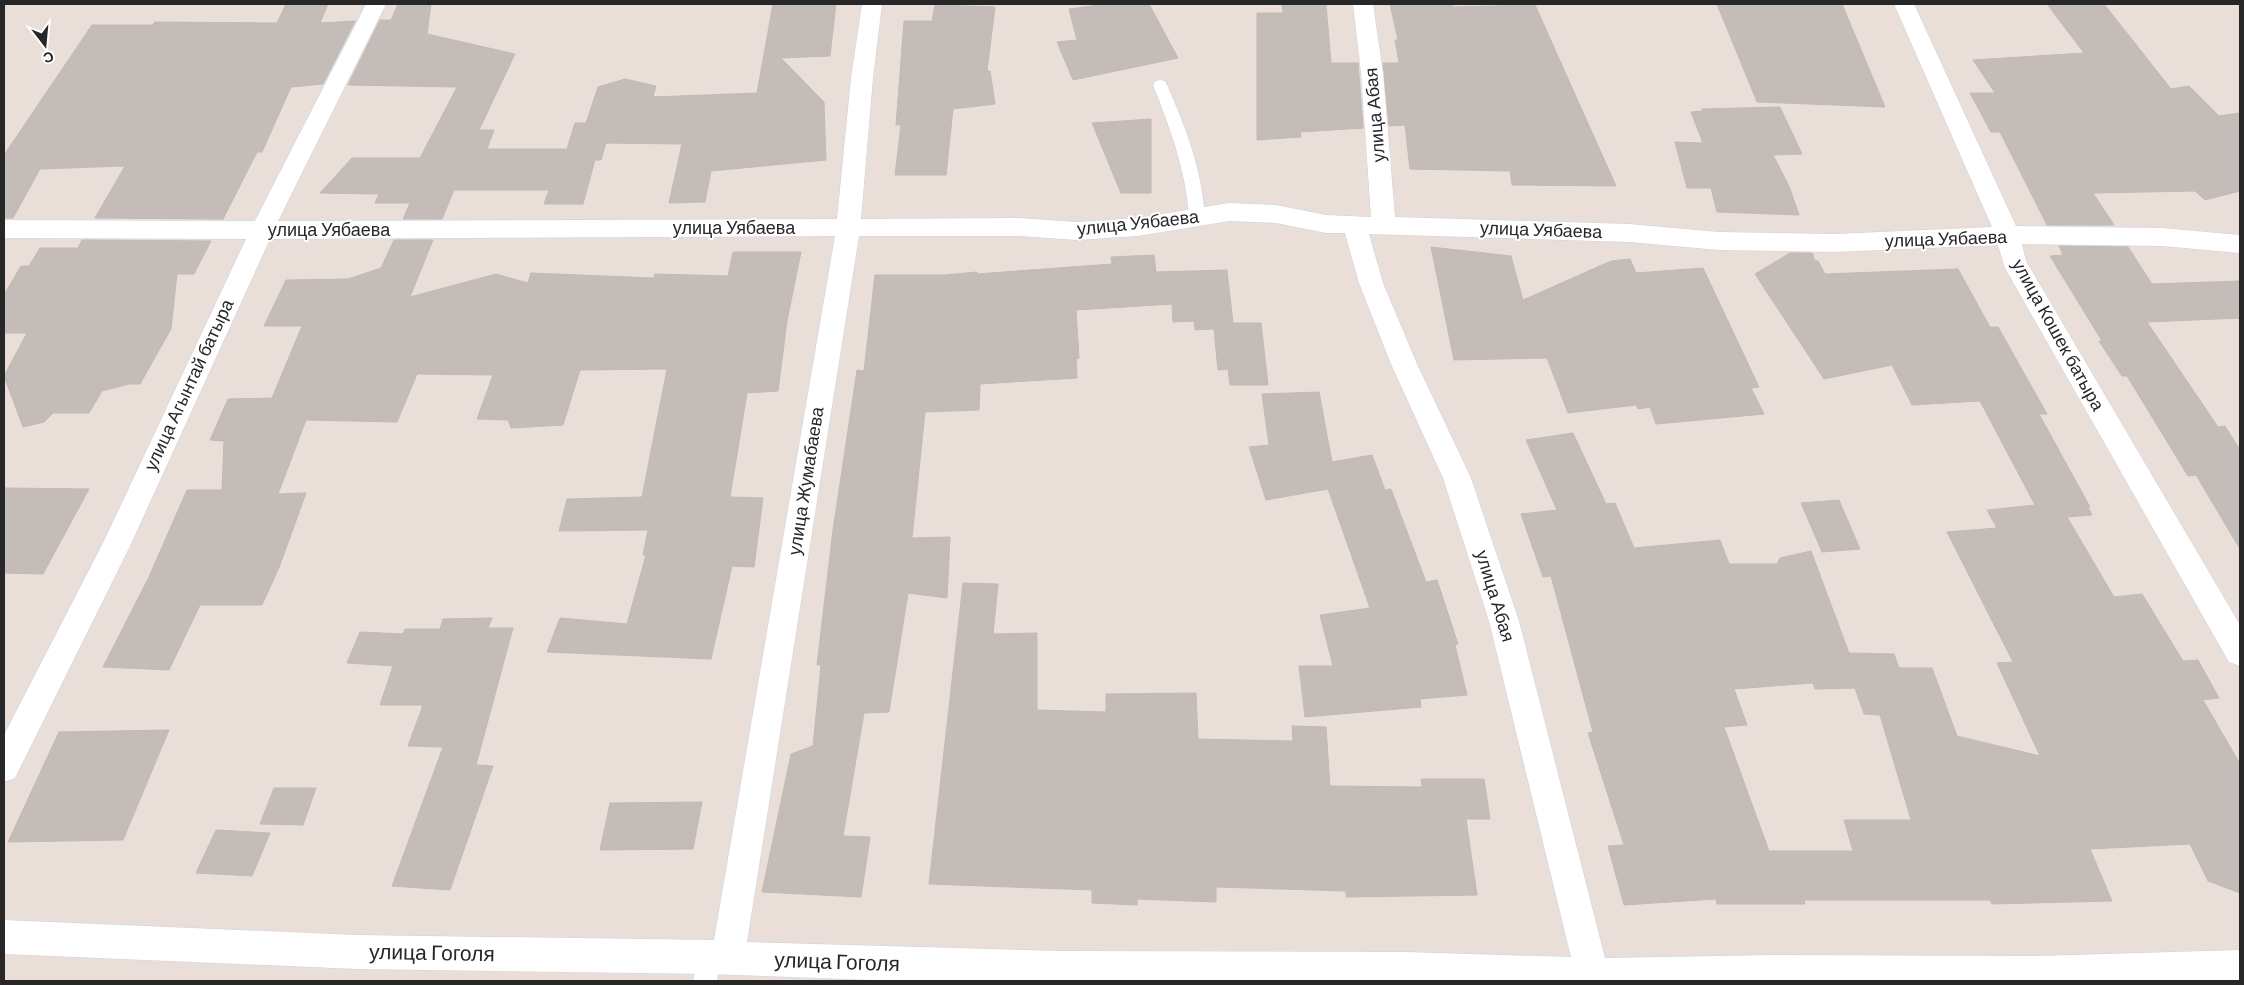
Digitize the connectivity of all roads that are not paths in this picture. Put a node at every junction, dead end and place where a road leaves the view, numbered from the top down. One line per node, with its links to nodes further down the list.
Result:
1 (376, 4): 11 (street, улица Агынтай батыра)
2 (872, 4): 10 (street, улица Жумабаева)
3 (1363, 4): 8 (street, улица Абая)
4 (1904, 4): 12 (street, улица Кошек батыра)
5 (1160, 85): 6 (lane)
6 (1197, 217): 7 (street, улица Уябаева); 10 (street, улица Уябаева)
7 (1355, 225): 8 (street, улица Уябаева); 19 (street, улица Абая)
8 (1384, 226): 12 (street, улица Уябаева)
9 (4, 229): 11 (street, улица Уябаева)
10 (848, 229): 11 (street, улица Уябаева); 17 (street, улица Жумабаева)
11 (262, 230): 15 (street, улица Агынтай батыра)
12 (2008, 236): 13 (street, улица Уябаева); 14 (street, улица Кошек батыра)
13 (2240, 244)
14 (2240, 652)
15 (4, 767)
16 (4, 937): 17 (street, улица Гоголя)
17 (714, 965): 19 (street, улица Гоголя)
18 (2240, 967): 19 (street, улица Гоголя)
19 (1593, 978)

